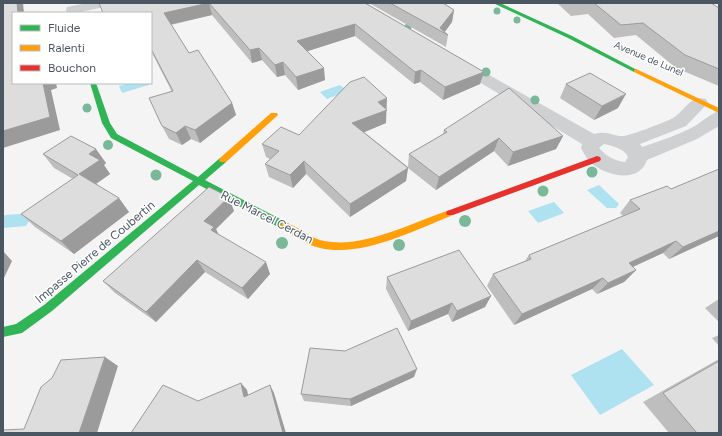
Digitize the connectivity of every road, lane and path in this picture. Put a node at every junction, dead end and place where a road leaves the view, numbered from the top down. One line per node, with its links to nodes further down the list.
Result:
1 (105, 3): 3 (street)
2 (496, 3): 4 (street, Avenue de Lunel)
3 (71, 9)
4 (570, 37): 7 (street, Avenue de Lunel); 9 (street, Avenue de Lunel)
5 (443, 55): 14 (street)
6 (93, 84): 15 (street, Rue Marcel Cerdan)
7 (690, 87)
8 (719, 99): 9 (street)
9 (700, 103): 10 (street, Avenue de Lunel); 13 (street)
10 (719, 111)
11 (274, 115): 15 (street, Impasse Pierre de Coubertin)
12 (719, 117): 13 (street)
13 (630, 149): 14 (street, Rue Marcel Cerdan); 14 (street)
14 (595, 150): 15 (street, Rue Marcel Cerdan)
15 (198, 182): 16 (street, Impasse Pierre de Coubertin)
16 (3, 332)

